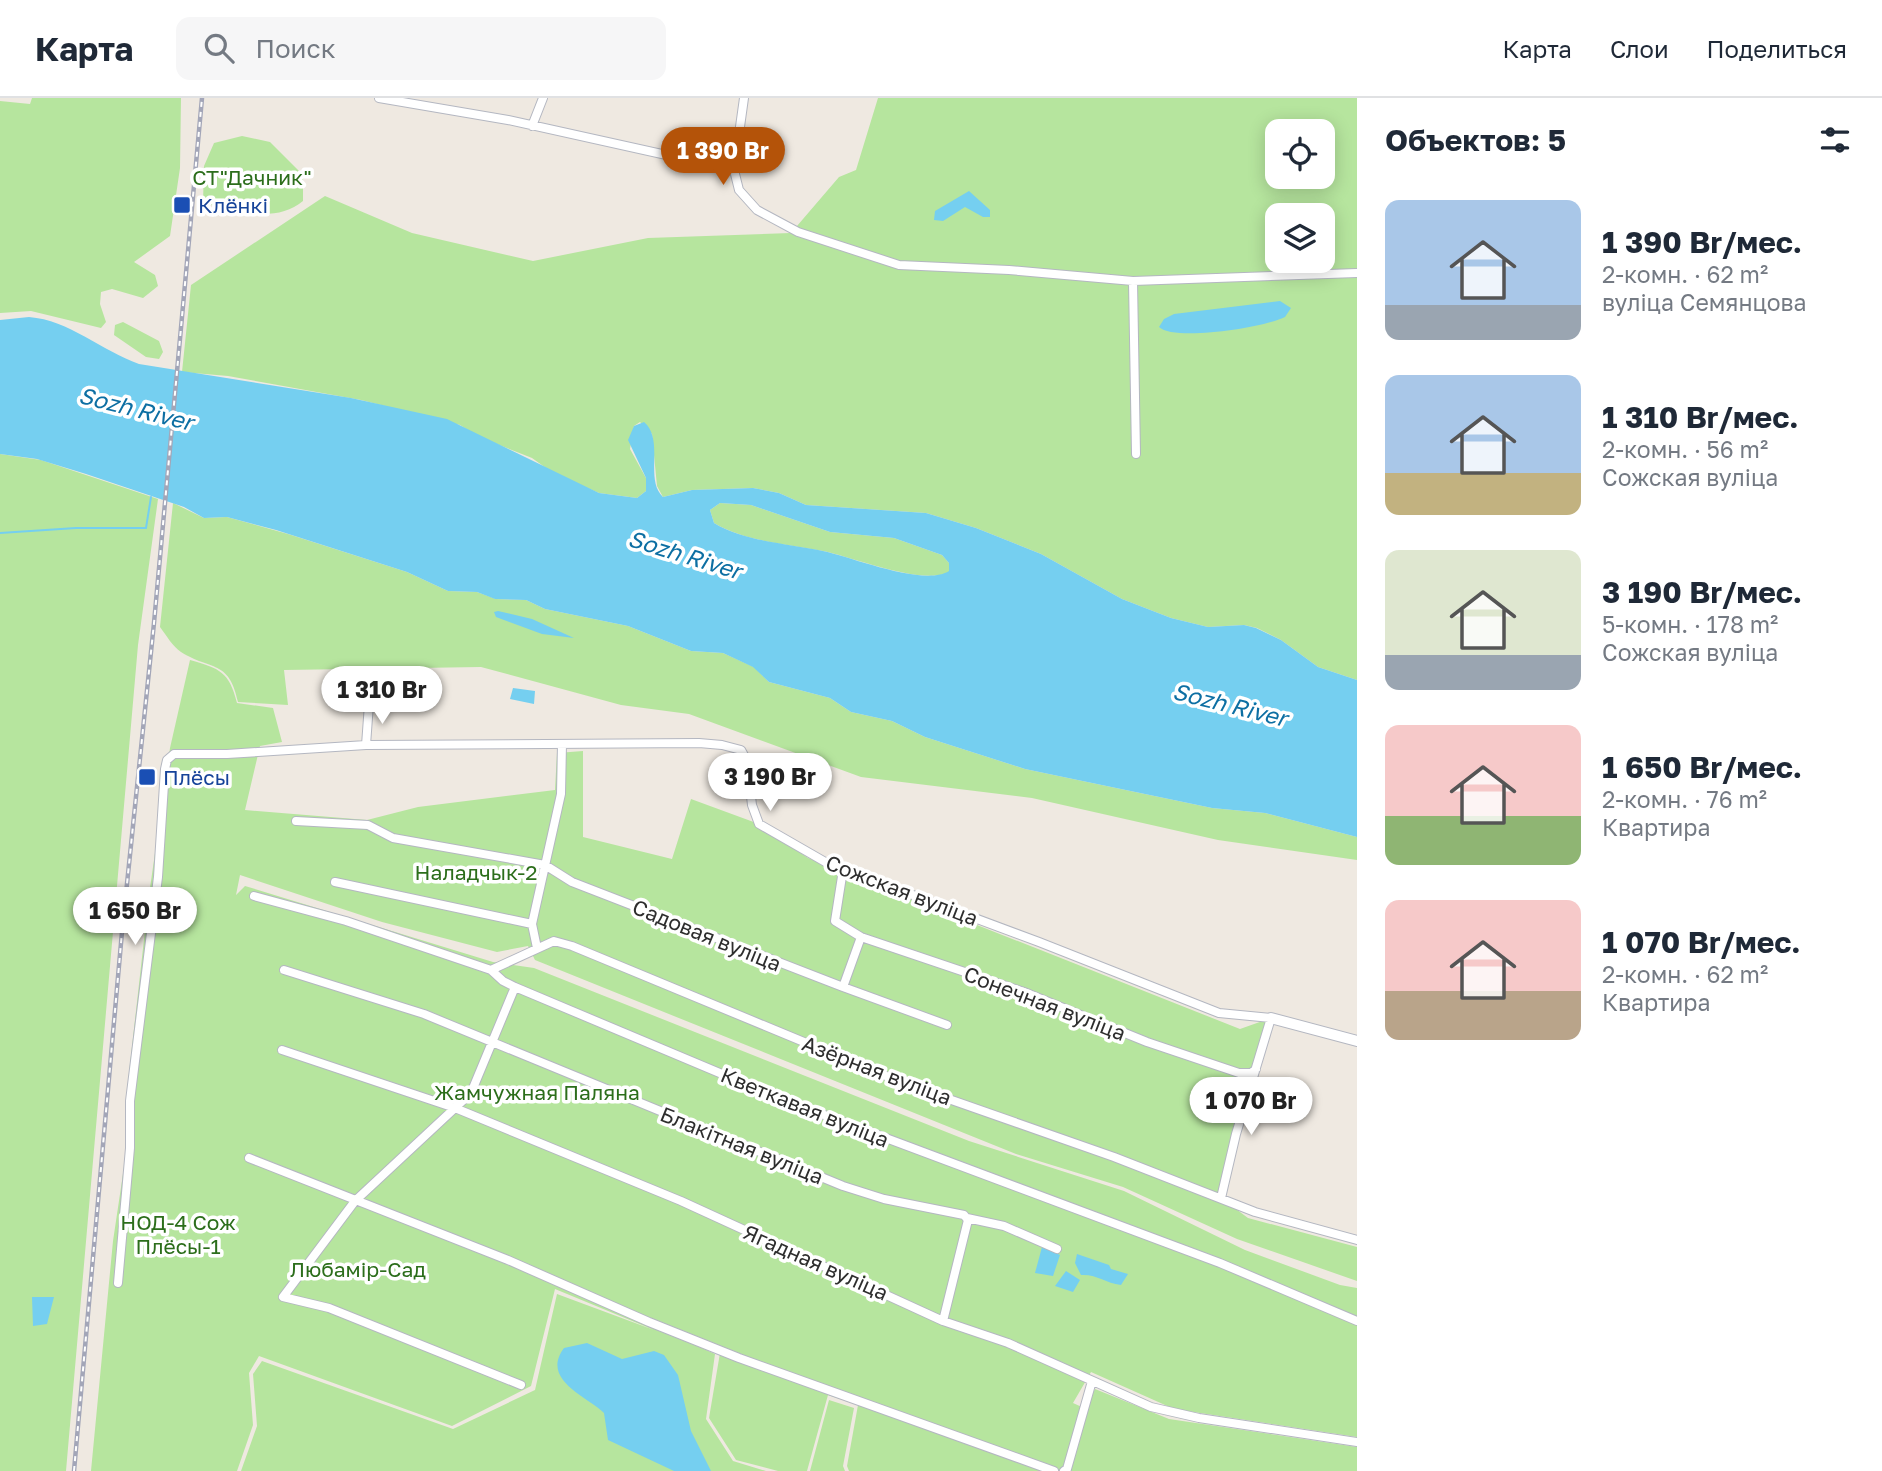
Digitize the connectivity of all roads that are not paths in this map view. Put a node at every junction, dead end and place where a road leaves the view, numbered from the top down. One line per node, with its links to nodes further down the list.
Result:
1 (379, 98): 4 (street)
2 (543, 98): 4 (street)
3 (744, 98): 5 (street)
4 (532, 125): 5 (street)
5 (734, 170): 7 (street)
6 (1357, 273): 7 (street)
7 (1133, 281): 8 (street)
8 (1136, 454)
9 (369, 704): 11 (street)
10 (562, 744): 11 (street, Сожская вуліца); 13 (street); 14 (street, Сожская вуліца)
11 (366, 745): 37 (street, Сожская вуліца)
12 (296, 821): 13 (street)
13 (545, 865): 17 (street); 23 (street, Садовая вуліца)
14 (843, 870): 18 (street, Сонечная вуліца); 24 (street, Сожская вуліца)
15 (335, 882): 17 (street)
16 (254, 897): 21 (street, Кветкавая вуліца)
17 (532, 924): 19 (street)
18 (862, 937): 23 (street); 29 (street, Сонечная вуліца)
19 (537, 948): 21 (street); 32 (street, Азёрная вуліца)
20 (284, 970): 27 (street, Блакітная вуліца)
21 (491, 970): 22 (street, Кветкавая вуліца)
22 (515, 987): 27 (street); 39 (street, Кветкавая вуліца)
23 (843, 987): 25 (street, Садовая вуліца)
24 (1272, 1018): 26 (street); 29 (street)
25 (947, 1024)
26 (1357, 1041)
27 (494, 1044): 30 (street); 34 (street, Блакітная вуліца)
28 (282, 1050): 30 (street, Ягадная вуліца)
29 (1256, 1069): 32 (street)
30 (455, 1108): 33 (street); 38 (street, Ягадная вуліца)
31 (249, 1158): 33 (street)
32 (1221, 1198): 35 (street, Азёрная вуліца)
33 (355, 1201): 41 (street); 43 (street)
34 (967, 1217): 36 (street, Блакітная вуліца); 38 (street)
35 (1357, 1241)
36 (1057, 1249)
37 (118, 1283)
38 (943, 1321): 40 (street, Ягадная вуліца)
39 (1357, 1321)
40 (1092, 1381): 42 (street, Ягадная вуліца); 44 (street)
41 (521, 1385)
42 (1357, 1442)
43 (1054, 1471)
44 (1064, 1471)

